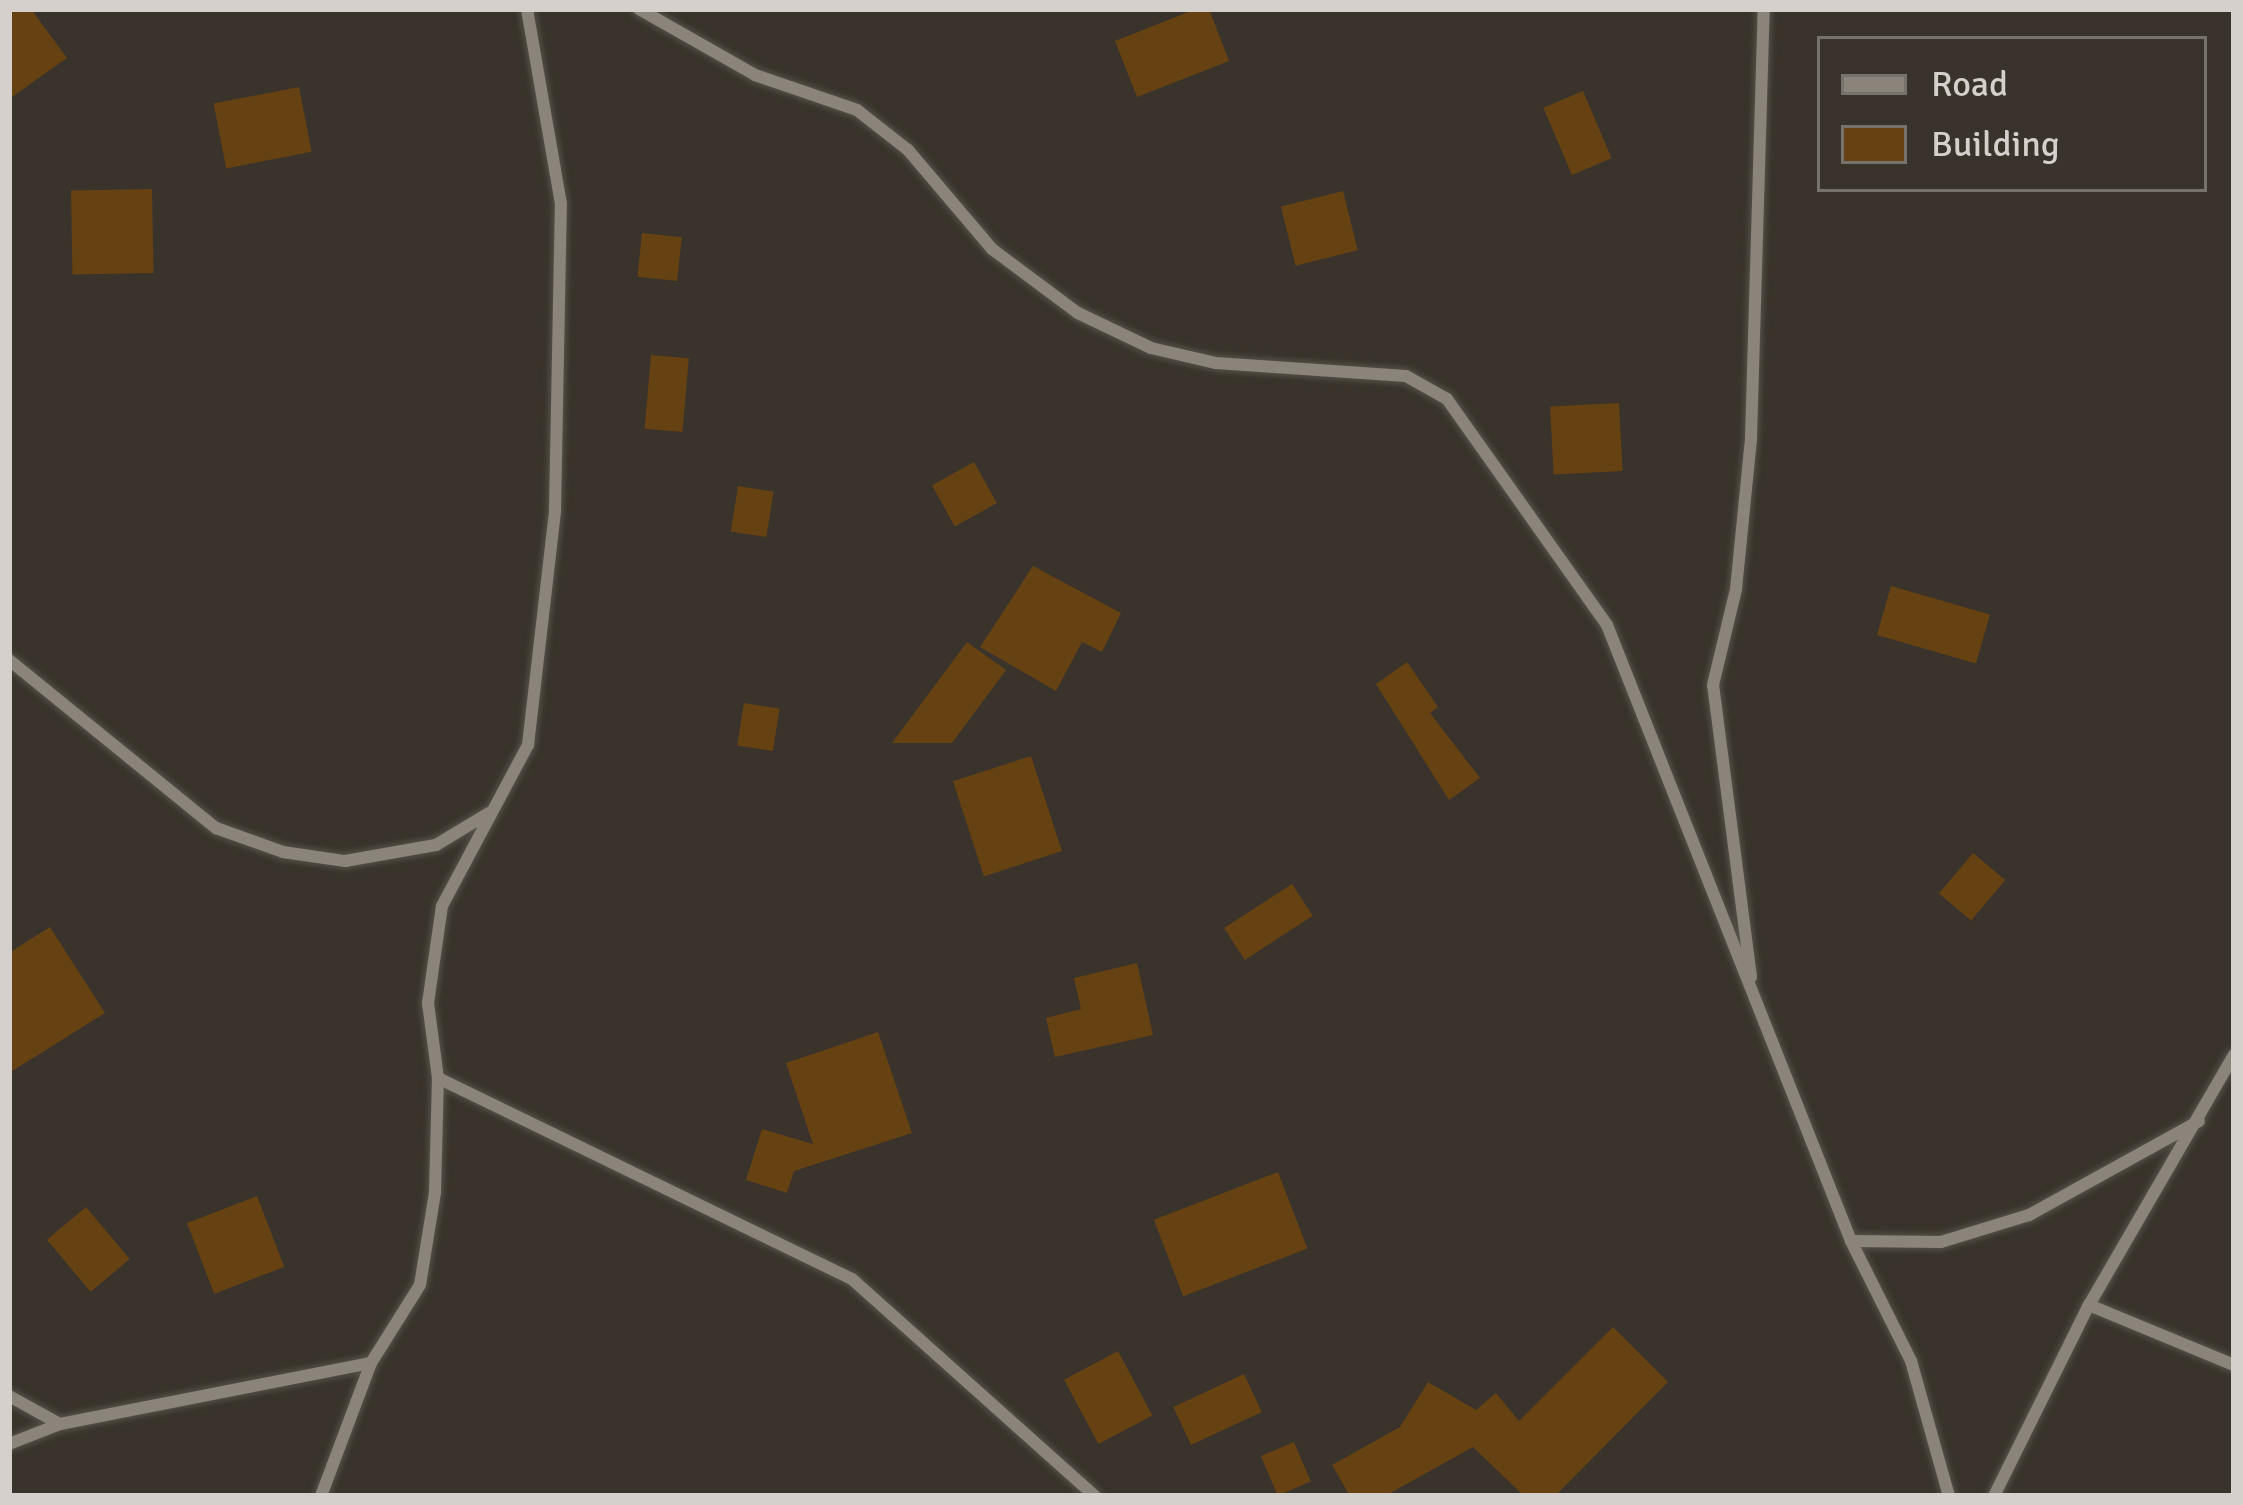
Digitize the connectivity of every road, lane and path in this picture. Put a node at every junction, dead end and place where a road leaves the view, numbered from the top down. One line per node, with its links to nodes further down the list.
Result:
1 (527, 9): 5 (street)
2 (639, 9): 6 (street)
3 (1764, 9): 6 (street)
4 (9, 660): 5 (street)
5 (501, 807): 8 (street)
6 (1753, 996): 10 (street)
7 (2234, 1055): 9 (street)
8 (438, 1078): 12 (street); 18 (street)
9 (2200, 1120): 10 (street); 11 (street)
10 (1851, 1240): 19 (street)
11 (2089, 1305): 13 (street); 20 (street)
12 (371, 1364): 15 (street); 17 (street)
13 (2234, 1365)
14 (9, 1396): 15 (street)
15 (59, 1424): 16 (street)
16 (9, 1444)
17 (321, 1496)
18 (1095, 1496)
19 (1949, 1496)
20 (1994, 1496)

